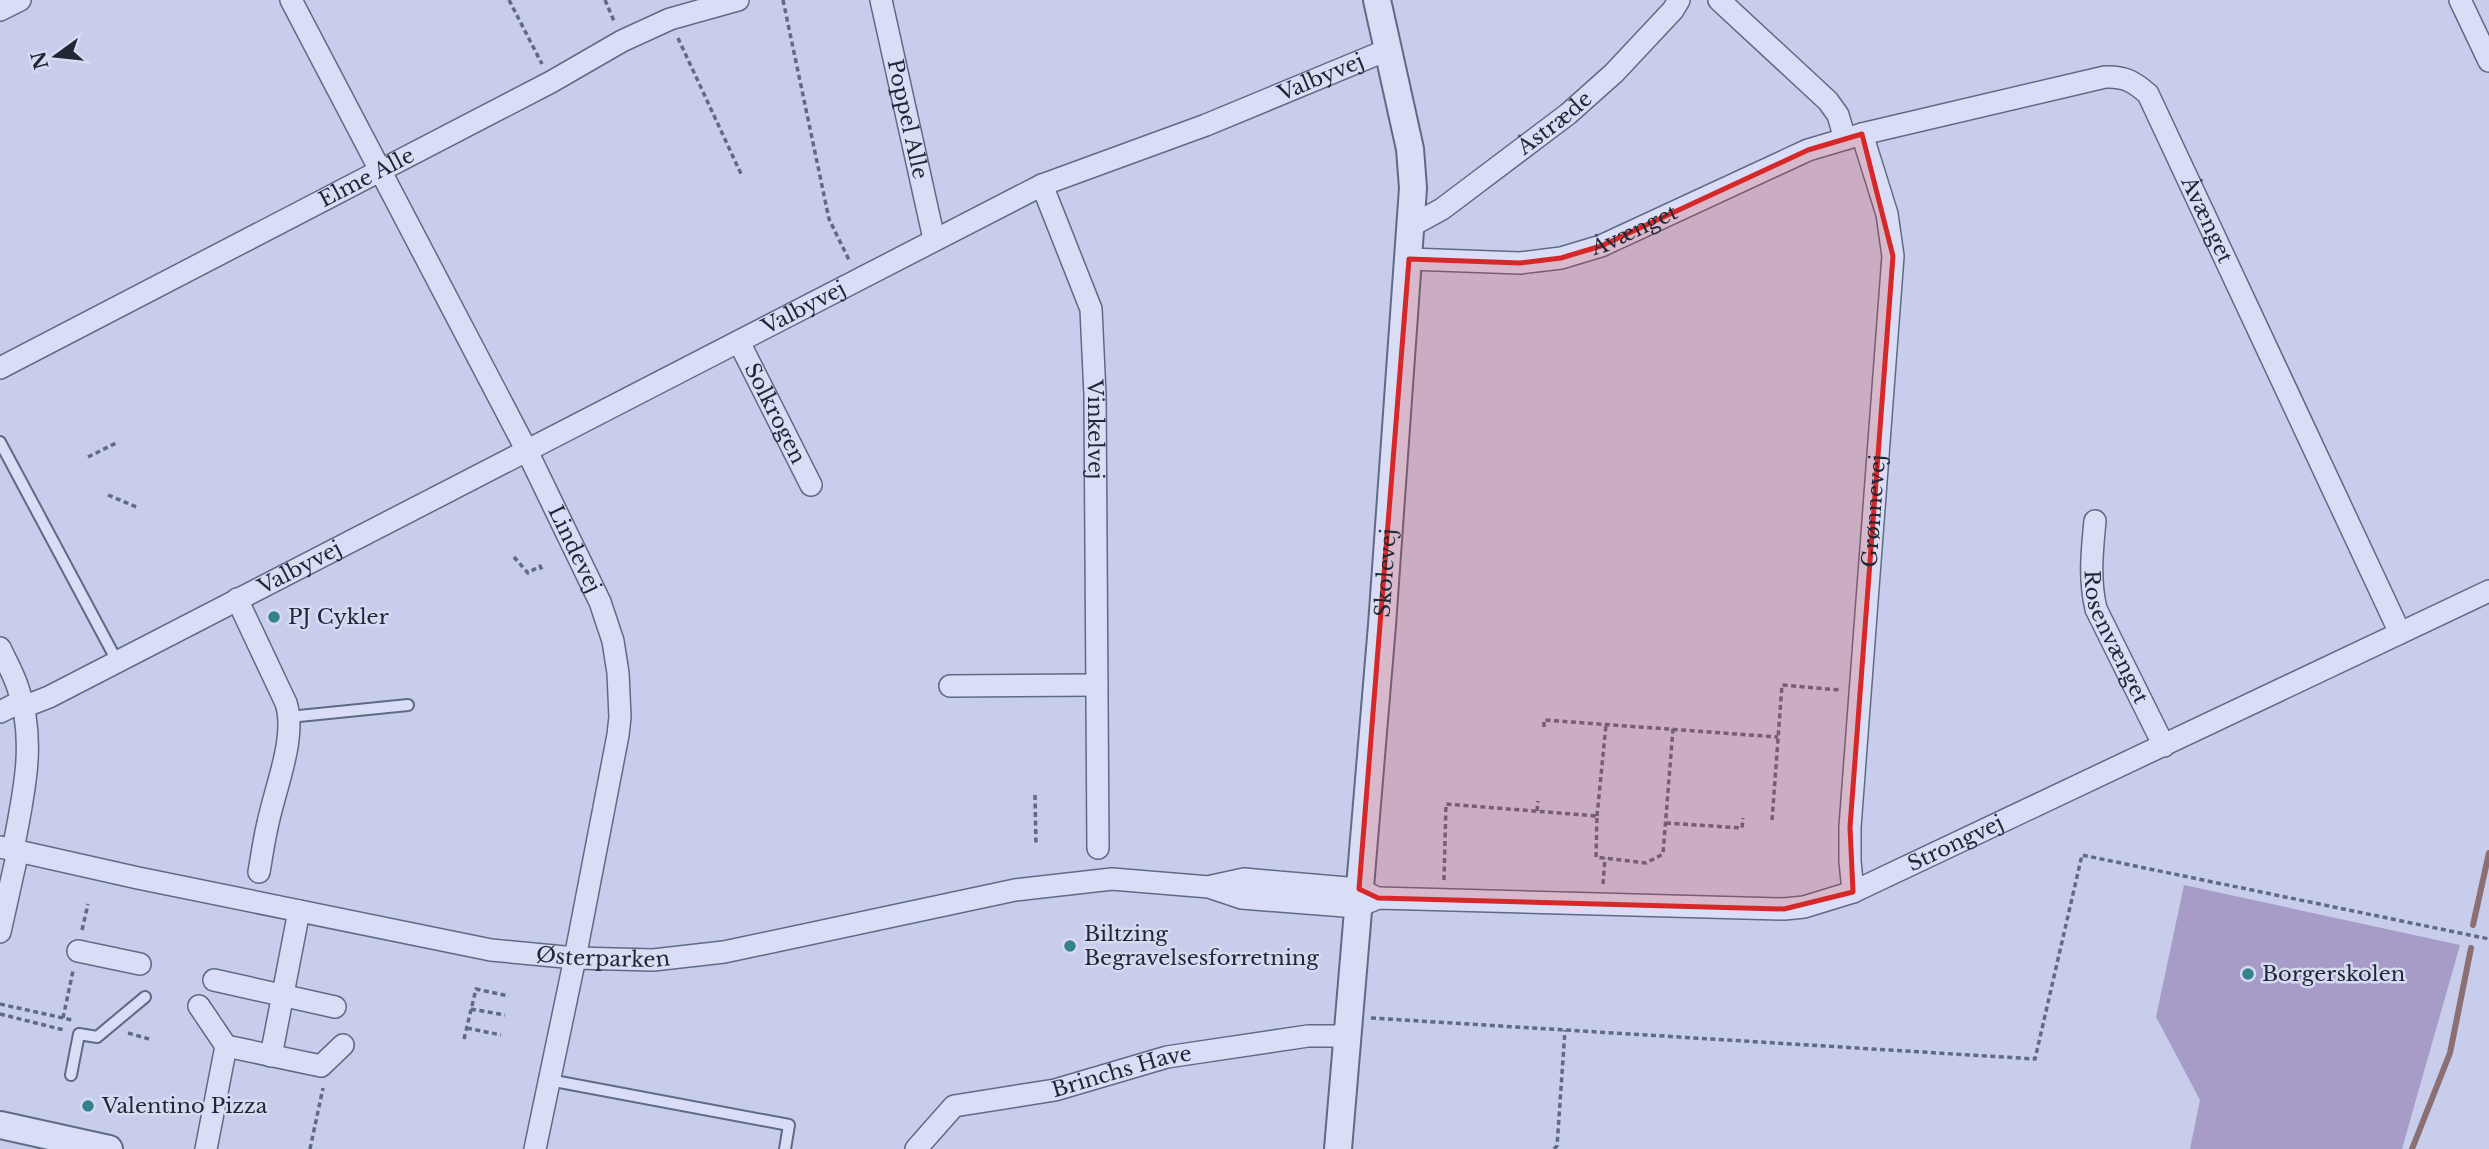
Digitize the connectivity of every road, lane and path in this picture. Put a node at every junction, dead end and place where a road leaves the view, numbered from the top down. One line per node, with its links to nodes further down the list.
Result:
1 (291, 0): 15 (street, Lindevej)
2 (509, 0): 13 (path)
3 (738, 0): 10 (street, Elme Alle)
4 (783, 0): 21 (path)
5 (881, 0): 19 (street, Poppel Alle)
6 (1377, 0): 11 (street, Skolevej)
7 (1679, 0): 18 (street, Åstræde)
8 (1719, 0): 14 (street)
9 (2460, 0): 12 (street)
10 (670, 19): 13 (street, Elme Alle); 16 (path)
11 (1387, 50): 17 (street, Valbyvej); 18 (street, Skolevej)
12 (2489, 61)
13 (551, 82): 15 (street, Elme Alle)
14 (1853, 136): 20 (street, Åvænget); 36 (street, Åvænget); 41 (street, Grønnevej)
15 (380, 171): 23 (street, Elme Alle); 26 (street, Lindevej)
16 (741, 176)
17 (1042, 185): 19 (street, Valbyvej); 39 (street, Vinkelvej)
18 (1411, 226): 20 (street, Skolevej)
19 (934, 239): 21 (street, Valbyvej)
20 (1409, 259): 65 (street, Skolevej)
21 (858, 278): 22 (street, Valbyvej)
22 (739, 342): 26 (street, Valbyvej); 28 (street, Solkrogen)
23 (0, 368)
24 (0, 442): 38 (lane)
25 (118, 442): 27 (path)
26 (527, 451): 35 (street, Valbyvej); 71 (street, Lindevej)
27 (88, 457)
28 (811, 485)
29 (108, 495): 30 (path)
30 (139, 508)
31 (2095, 521): 52 (street, Rosenvænget)
32 (514, 557): 33 (path)
33 (543, 572)
34 (2489, 591): 36 (street, Strongvej)
35 (237, 599): 38 (street, Valbyvej); 45 (street, Valbyvej)
36 (2400, 633): 52 (street, Strongvej)
37 (0, 648): 42 (street)
38 (117, 661): 42 (street, Valbyvej)
39 (1097, 685): 40 (street); 61 (street, Vinkelvej)
40 (950, 686)
41 (1860, 691): 50 (path); 64 (street, Grønnevej)
42 (22, 704): 44 (street, Valbyvej); 62 (street)
43 (408, 705): 45 (lane)
44 (0, 712)
45 (289, 717): 63 (street, Valbyvej)
46 (1606, 725): 47 (path); 48 (path); 56 (path)
47 (1544, 727)
48 (1673, 729): 49 (path); 59 (path)
49 (1749, 734): 50 (path); 51 (path)
50 (1778, 737): 58 (path)
51 (1749, 741)
52 (2164, 746): 64 (street, Strongvej)
53 (1035, 795): 60 (path)
54 (1538, 801): 55 (path)
55 (1536, 811): 56 (path); 66 (path)
56 (1597, 816): 59 (path)
57 (1743, 818): 59 (path)
58 (1772, 820)
59 (1666, 823)
60 (1036, 846)
61 (1098, 848)
62 (10, 849): 67 (street, Østerparken); 68 (street)
63 (259, 872)
64 (1853, 892): 66 (street, Strongvej)
65 (1365, 898): 66 (street, Strongvej); 71 (street, Østerparken); 82 (street, Skolevej)
66 (1444, 900)
67 (299, 911): 71 (street, Østerparken); 74 (street)
68 (0, 932)
69 (2489, 939): 84 (path)
70 (78, 951): 72 (street)
71 (575, 958): 93 (street, Lindevej)
72 (140, 964)
73 (214, 980): 74 (street)
74 (283, 994): 78 (street); 90 (street)
75 (509, 996): 79 (path)
76 (145, 997): 85 (lane)
77 (199, 1006): 89 (street)
78 (335, 1007)
79 (471, 1009): 81 (path); 83 (path)
80 (0, 1014): 85 (path)
81 (505, 1015)
82 (1347, 1027): 84 (path); 100 (street, Brinchs Have); 101 (street, Skolevej)
83 (467, 1028): 86 (path); 87 (path)
84 (1565, 1030): 102 (path)
85 (79, 1034): 92 (lane)
86 (501, 1035)
87 (464, 1039)
88 (343, 1045): 91 (street)
89 (226, 1046): 90 (street); 96 (street)
90 (271, 1056): 91 (street)
91 (321, 1066): 97 (path)
92 (71, 1074)
93 (550, 1080): 98 (street, Lindevej); 99 (lane)
94 (0, 1125): 95 (street)
95 (109, 1149)
96 (206, 1149)
97 (310, 1149)
98 (535, 1149)
99 (785, 1149)
100 (916, 1149)
101 (1338, 1149)
102 (1554, 1149)

